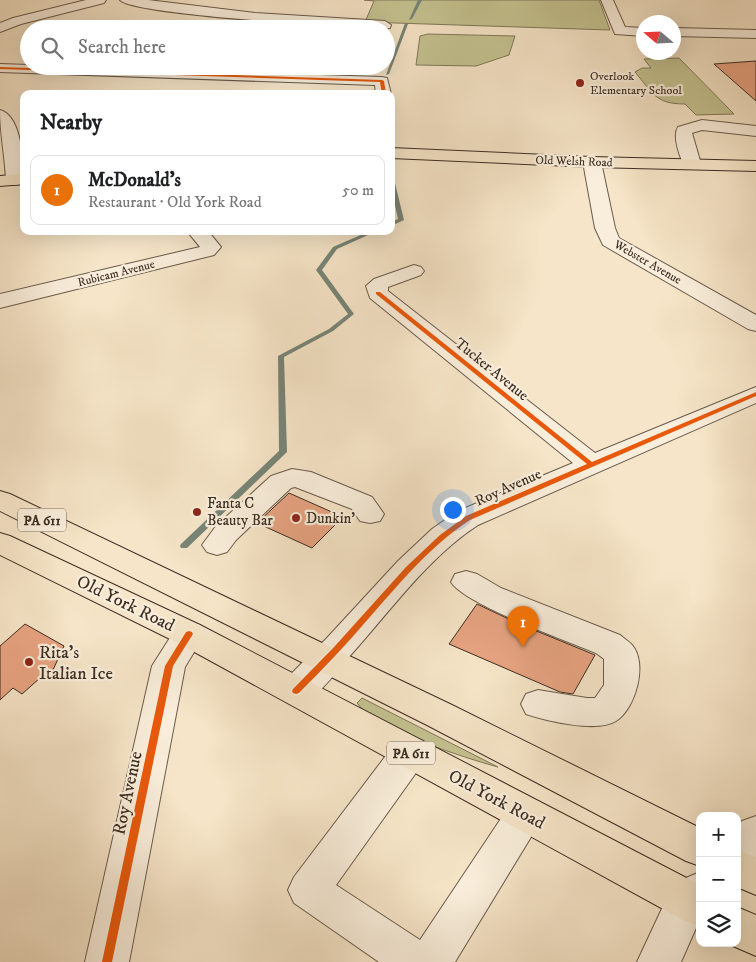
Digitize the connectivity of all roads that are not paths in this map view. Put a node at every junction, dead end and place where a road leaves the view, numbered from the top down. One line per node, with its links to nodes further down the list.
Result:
1 (100, 0): 5 (street)
2 (126, 0): 6 (street)
3 (607, 0): 8 (street)
4 (20, 20): 7 (street)
5 (21, 20)
6 (288, 20)
7 (0, 28)
8 (636, 32)
9 (753, 35): 10 (street)
10 (681, 36)
11 (0, 68): 12 (street)
12 (20, 69)
13 (134, 75): 14 (street)
14 (383, 88)
15 (0, 115): 21 (street)
16 (756, 130): 19 (street)
17 (395, 152): 18 (main road, Old Welsh Road)
18 (592, 162): 19 (main road, Old Welsh Road); 25 (street, Webster Avenue)
19 (692, 164): 20 (main road, Old Welsh Road)
20 (756, 166)
21 (13, 180)
22 (200, 235): 24 (street, Rubicam Avenue)
23 (414, 271): 27 (street, Tucker Avenue)
24 (0, 301)
25 (756, 324)
26 (756, 394): 27 (street, Roy Avenue)
27 (591, 464): 34 (street, Roy Avenue)
28 (0, 500): 34 (main road, PA 611)
29 (370, 514): 31 (street)
30 (0, 542): 33 (main road, Old York Road / PA 611)
31 (217, 545)
32 (466, 582): 36 (street)
33 (189, 634): 35 (main road, Old York Road / PA 611); 47 (street, Roy Avenue)
34 (329, 660): 35 (street, Roy Avenue); 40 (main road, PA 611)
35 (296, 691): 37 (main road, Old York Road / PA 611)
36 (538, 704)
37 (410, 752): 38 (main road, Old York Road / PA 611); 48 (street)
38 (526, 814): 44 (main road, Old York Road / PA 611); 49 (street)
39 (756, 832): 41 (street)
40 (696, 846)
41 (741, 851)
42 (741, 870): 43 (main road)
43 (756, 876)
44 (696, 900): 50 (street)
45 (741, 929): 46 (main road)
46 (756, 936)
47 (107, 962)
48 (416, 962)
49 (431, 962)
50 (659, 962)

